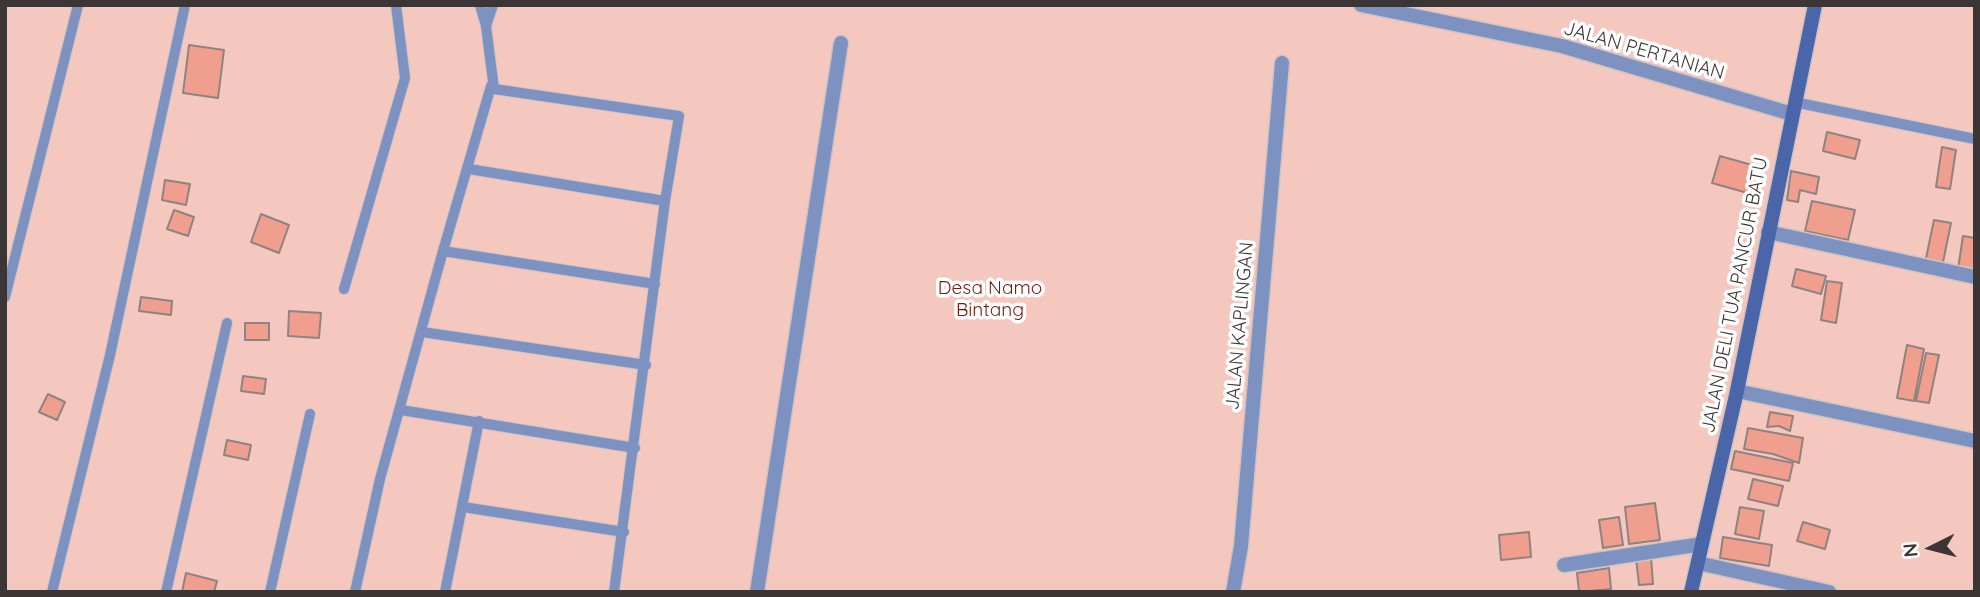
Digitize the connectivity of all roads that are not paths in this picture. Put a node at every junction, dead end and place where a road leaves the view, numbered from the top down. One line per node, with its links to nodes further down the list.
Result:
1 (78, 5): 21 (lane)
2 (186, 5): 36 (lane)
3 (396, 5): 20 (lane)
4 (480, 5): 8 (lane)
5 (493, 5): 8 (lane)
6 (1361, 5): 12 (street, JALAN PERTANIAN)
7 (1815, 5): 12 (main road, JALAN DELI TUA PANCUR BATU)
8 (486, 26): 11 (lane)
9 (841, 43): 42 (street)
10 (1282, 63): 43 (street, JALAN KAPLINGAN)
11 (494, 89): 14 (lane); 15 (lane)
12 (1793, 108): 13 (lane); 16 (main road, JALAN DELI TUA PANCUR BATU)
13 (1975, 139)
14 (469, 169): 15 (lane); 17 (lane)
15 (665, 201): 19 (lane)
16 (1768, 232): 18 (street); 25 (main road, JALAN DELI TUA PANCUR BATU)
17 (443, 251): 19 (lane); 23 (lane)
18 (1975, 277)
19 (655, 284): 24 (lane)
20 (344, 289)
21 (5, 297)
22 (227, 323): 37 (lane)
23 (422, 332): 24 (lane); 26 (lane)
24 (646, 365): 30 (lane)
25 (1737, 391): 29 (street); 33 (main road, JALAN DELI TUA PANCUR BATU)
26 (401, 410): 28 (lane); 39 (lane)
27 (310, 414): 38 (lane)
28 (480, 421): 30 (lane); 31 (lane)
29 (1975, 440)
30 (635, 448): 32 (lane)
31 (463, 507): 32 (lane); 40 (lane)
32 (624, 532): 41 (lane)
33 (1702, 544): 34 (main road, JALAN DELI TUA PANCUR BATU); 35 (street)
34 (1698, 564): 44 (main road, JALAN DELI TUA PANCUR BATU); 45 (street)
35 (1564, 565)
36 (52, 592)
37 (166, 592)
38 (270, 592)
39 (355, 592)
40 (445, 592)
41 (614, 592)
42 (757, 592)
43 (1233, 592)
44 (1691, 592)
45 (1829, 592)

